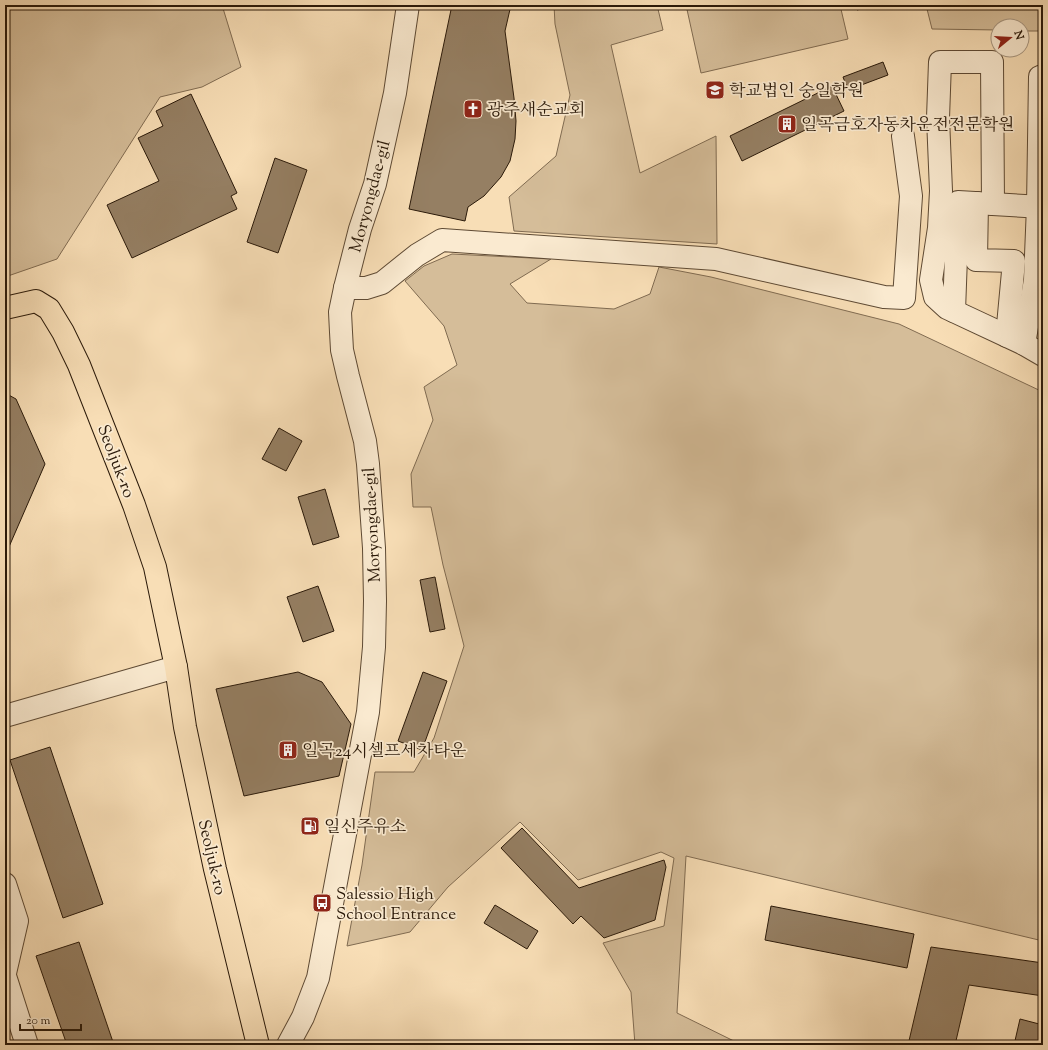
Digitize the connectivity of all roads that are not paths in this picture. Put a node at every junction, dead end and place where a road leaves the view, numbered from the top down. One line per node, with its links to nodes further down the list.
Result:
1 (408, 5): 8 (street, Moryongdae-gil)
2 (1043, 76): 3 (street)
3 (1041, 107): 6 (street)
4 (902, 136): 10 (street)
5 (985, 203): 6 (street); 9 (street); 13 (street); 14 (street)
6 (1040, 207): 7 (street)
7 (1039, 284): 12 (street)
8 (345, 288): 10 (street); 23 (street, Moryongdae-gil)
9 (935, 296): 10 (street); 13 (street)
10 (904, 298)
11 (5, 308): 16 (main road, Seoljuk-ro)
12 (1037, 310): 14 (street)
13 (954, 311): 14 (street)
14 (1015, 340): 15 (street)
15 (1043, 355)
16 (176, 667): 17 (street); 22 (main road, Seoljuk-ro)
17 (5, 716)
18 (5, 884): 19 (street)
19 (5, 973)
20 (5, 976): 21 (street)
21 (27, 1045)
22 (258, 1045)
23 (288, 1045)

